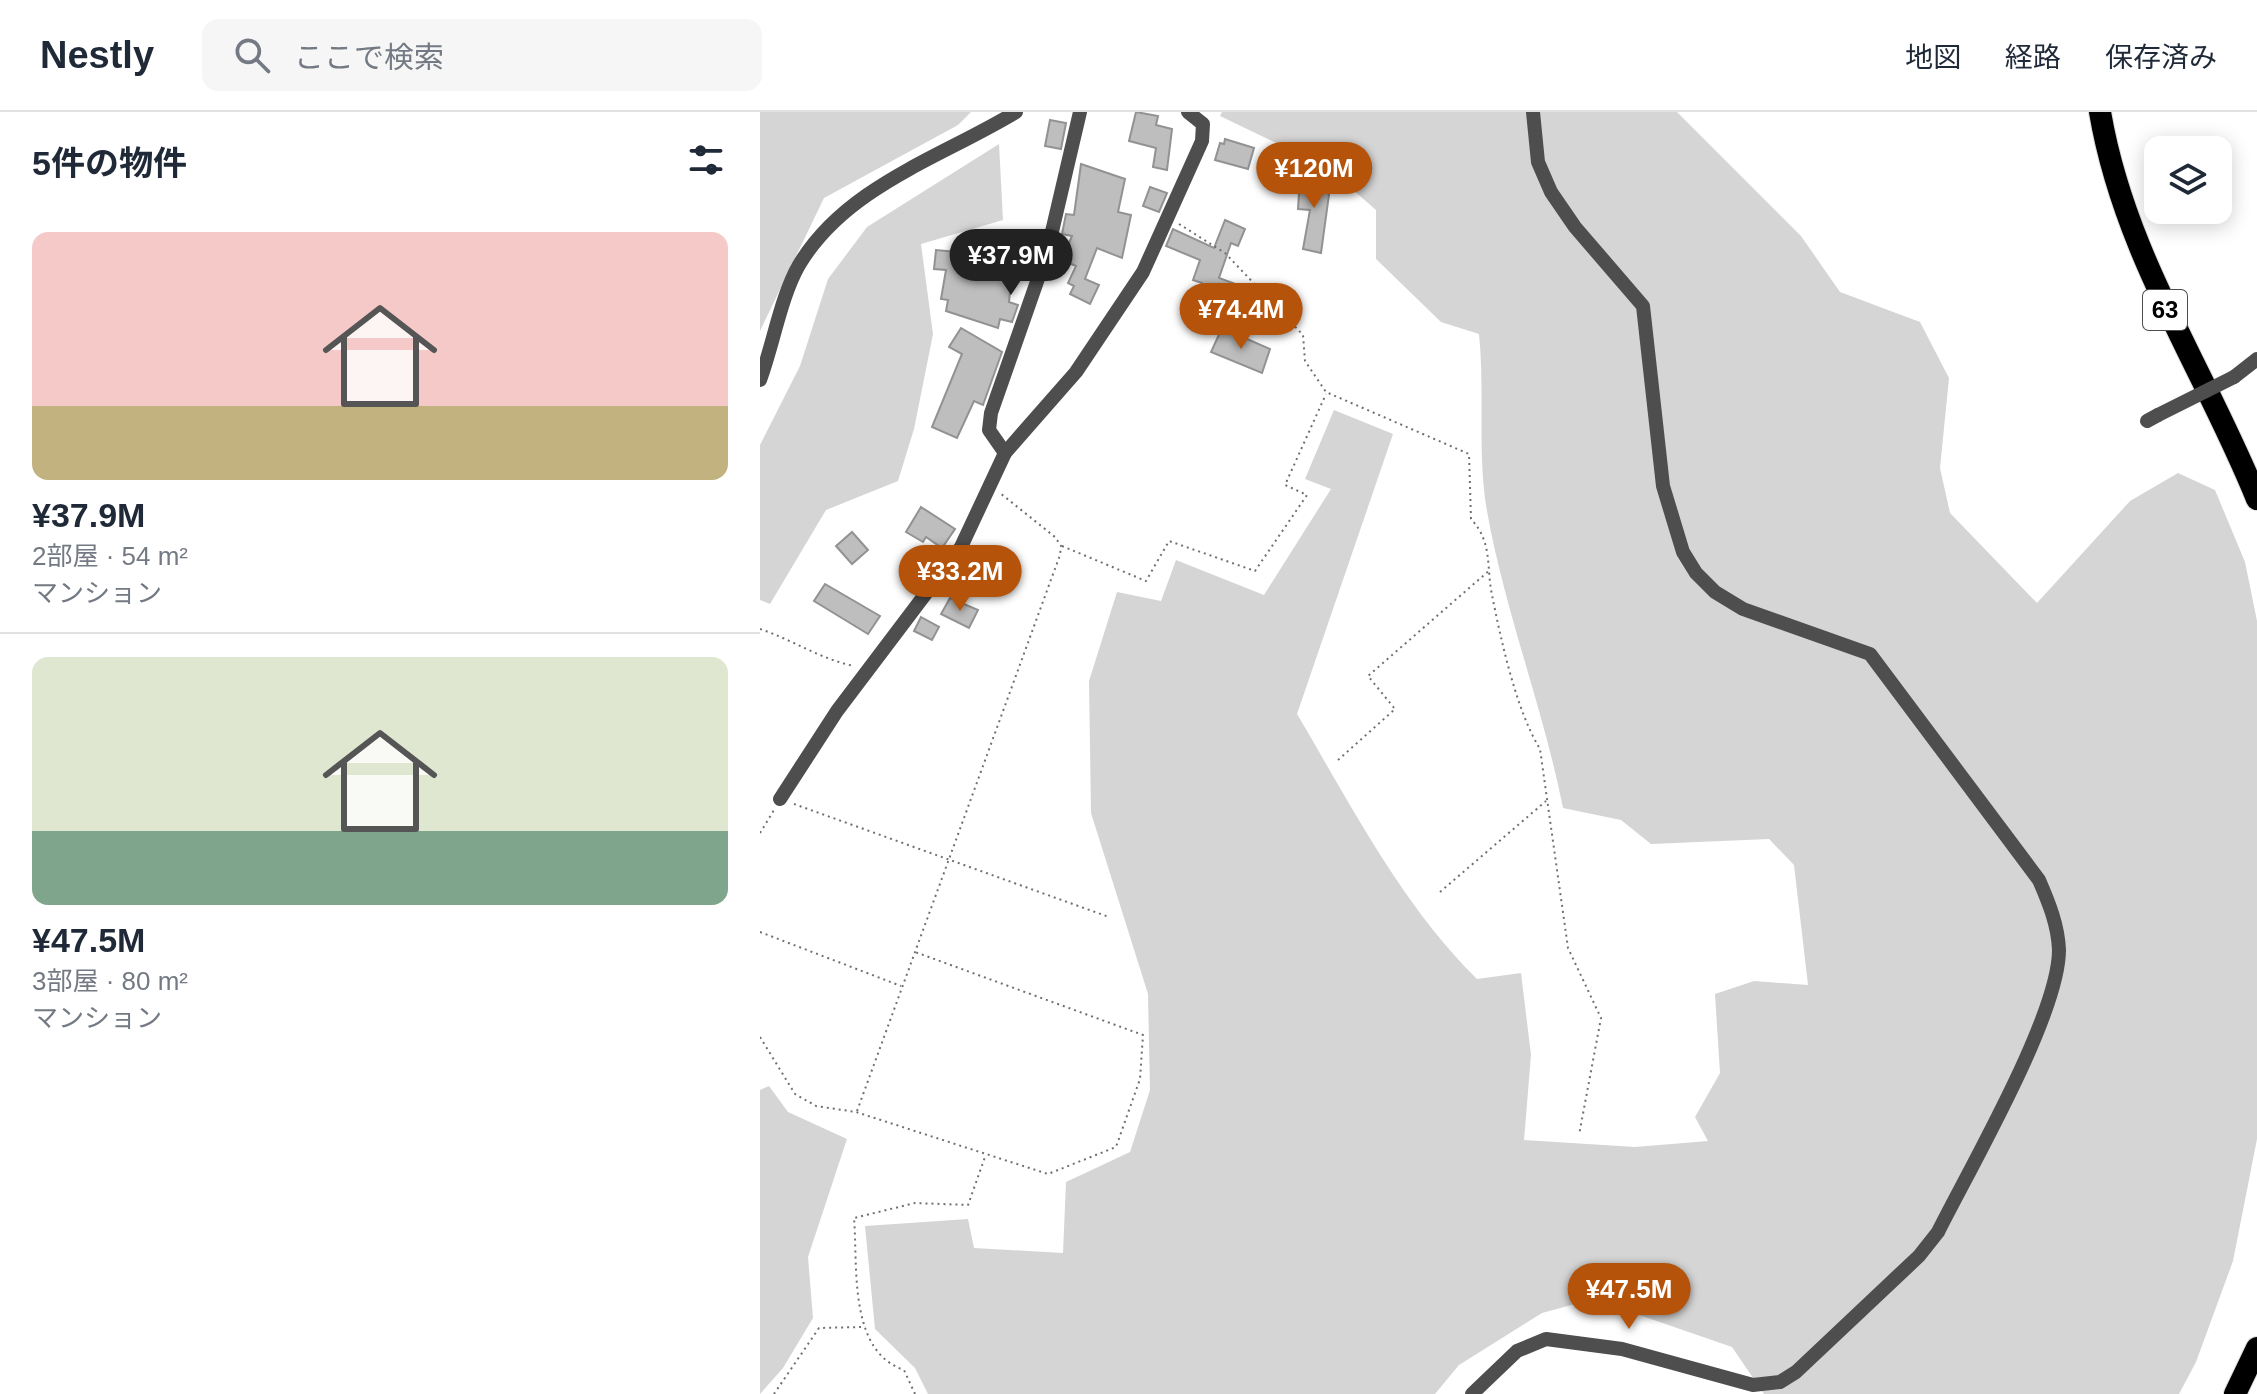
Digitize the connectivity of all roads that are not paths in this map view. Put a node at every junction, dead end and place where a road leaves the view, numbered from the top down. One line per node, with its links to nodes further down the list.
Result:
1 (1016, 112): 7 (street)
2 (1080, 112): 9 (street)
3 (1188, 112): 9 (street)
4 (1533, 112): 14 (street)
5 (2100, 112): 10 (highway, 63)
6 (2257, 359): 8 (street, bridge)
7 (760, 380)
8 (2153, 418)
9 (1005, 453): 11 (street)
10 (2257, 499)
11 (780, 799)
12 (2257, 1348): 15 (highway)
13 (2257, 1363): 16 (highway)
14 (1472, 1394)
15 (2235, 1394)
16 (2246, 1394)

